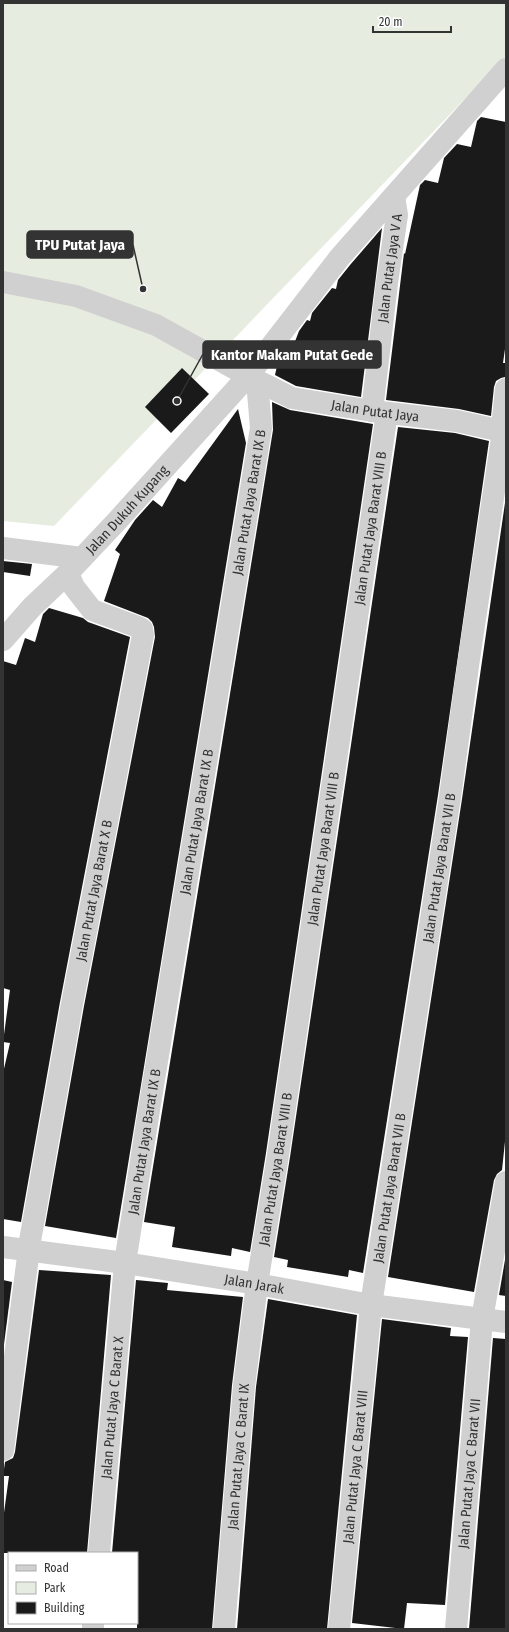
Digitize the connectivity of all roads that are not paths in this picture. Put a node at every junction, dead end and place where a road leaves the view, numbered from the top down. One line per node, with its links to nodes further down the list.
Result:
1 (506, 70): 2 (street, Jalan Dukuh Kupang)
2 (394, 196): 4 (street, Jalan Dukuh Kupang); 6 (street, Jalan Putat Jaya V A)
3 (3, 282): 4 (street, Jalan Putat Jaya)
4 (253, 378): 6 (street, Jalan Putat Jaya); 9 (street, Jalan Dukuh Kupang); 14 (street, Jalan Putat Jaya Barat IX B)
5 (506, 389): 7 (street, Jalan Putat Jaya Barat VII B)
6 (379, 412): 7 (street, Jalan Putat Jaya); 15 (street, Jalan Putat Jaya Barat VIII B)
7 (504, 431): 16 (street, Jalan Putat Jaya Barat VII B)
8 (3, 548): 9 (street)
9 (75, 566): 10 (street, Jalan Dukuh Kupang); 13 (street, Jalan Putat Jaya Barat X B)
10 (5, 634)
11 (506, 1182): 17 (street, Jalan Putat Jaya C Barat VII)
12 (3, 1247): 13 (street, Jalan Jarak)
13 (29, 1250): 14 (street, Jalan Jarak); 19 (street, Jalan Putat Jaya Barat X B)
14 (125, 1263): 15 (street, Jalan Jarak); 20 (street, Jalan Putat Jaya C Barat X)
15 (257, 1284): 16 (street, Jalan Jarak); 21 (street, Jalan Putat Jaya C Barat IX)
16 (371, 1305): 17 (street, Jalan Jarak); 22 (street, Jalan Putat Jaya C Barat VIII)
17 (482, 1319): 18 (street, Jalan Jarak); 23 (street, Jalan Putat Jaya C Barat VII)
18 (506, 1322)
19 (3, 1450)
20 (99, 1552)
21 (224, 1629)
22 (339, 1629)
23 (456, 1629)

